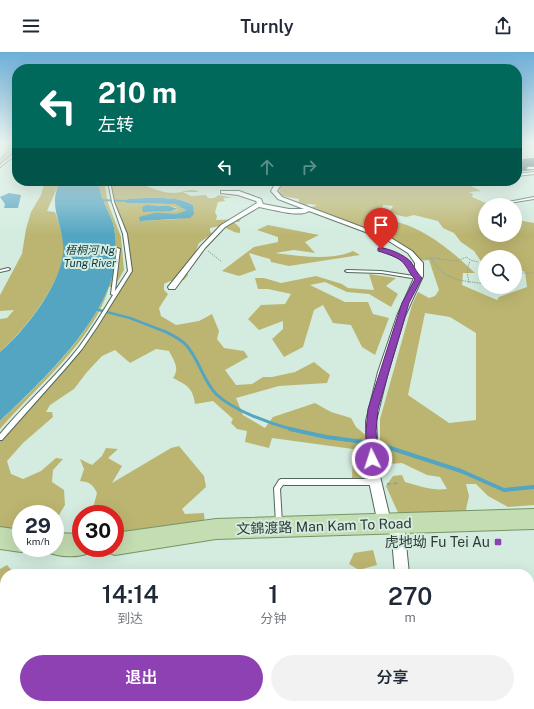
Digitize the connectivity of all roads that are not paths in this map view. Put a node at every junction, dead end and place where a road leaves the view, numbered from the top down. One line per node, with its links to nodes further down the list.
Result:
1 (110, 186): 15 (lane)
2 (276, 186): 7 (street)
3 (223, 192): 6 (street)
4 (534, 198): 5 (lane)
5 (522, 200)
6 (258, 205): 7 (street); 14 (street)
7 (310, 211): 13 (street)
8 (118, 249): 15 (lane)
9 (381, 249): 13 (lane)
10 (8, 269): 11 (lane)
11 (0, 271)
12 (347, 271): 13 (lane)
13 (418, 278): 17 (street)
14 (172, 286)
15 (113, 296): 16 (lane)
16 (0, 438)
17 (376, 482): 19 (street); 20 (lane)
18 (534, 519): 19 (main road, 文錦渡路 Man Kam To Road)
19 (391, 524): 20 (main road, 文錦渡路 Man Kam To Road); 24 (street)
20 (279, 526): 23 (main road, 文錦渡路 Man Kam To Road)
21 (0, 538): 22 (main road)
22 (12, 540)
23 (124, 543)
24 (401, 569)

